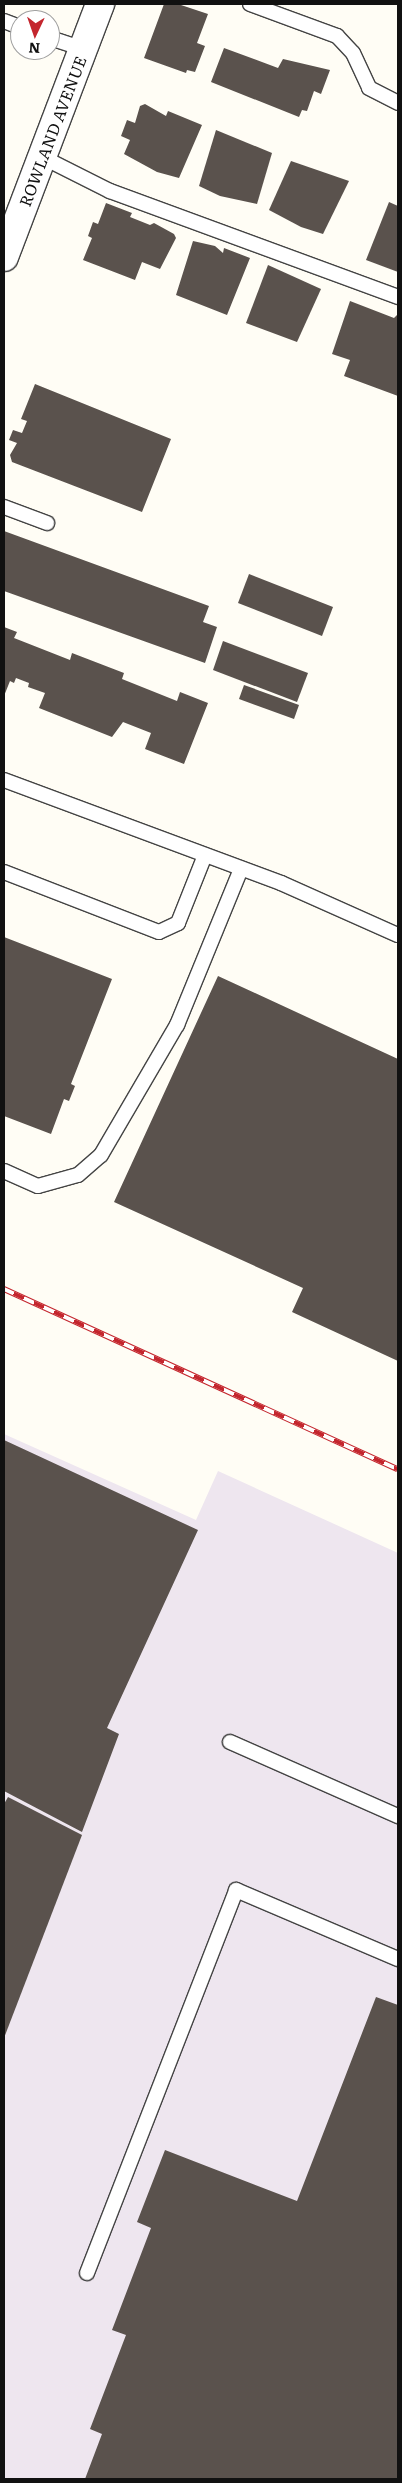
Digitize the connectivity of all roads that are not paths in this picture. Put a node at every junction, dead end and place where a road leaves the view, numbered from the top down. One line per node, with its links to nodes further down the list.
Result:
1 (100, 4): 4 (street, ROWLAND AVENUE)
2 (250, 4): 5 (lane)
3 (60, 42): 4 (lane)
4 (83, 50): 6 (street, ROWLAND AVENUE)
5 (398, 102)
6 (42, 157): 7 (street, ROWLAND AVENUE); 8 (lane)
7 (4, 258)
8 (398, 297)
9 (4, 507): 10 (lane)
10 (47, 523)
11 (4, 780): 12 (lane)
12 (204, 855): 13 (lane); 14 (lane)
13 (241, 869): 15 (lane); 16 (lane)
14 (4, 872)
15 (398, 934)
16 (4, 1171)
17 (230, 1742): 18 (lane)
18 (398, 1816)
19 (398, 1959): 20 (lane)
20 (87, 2273)

